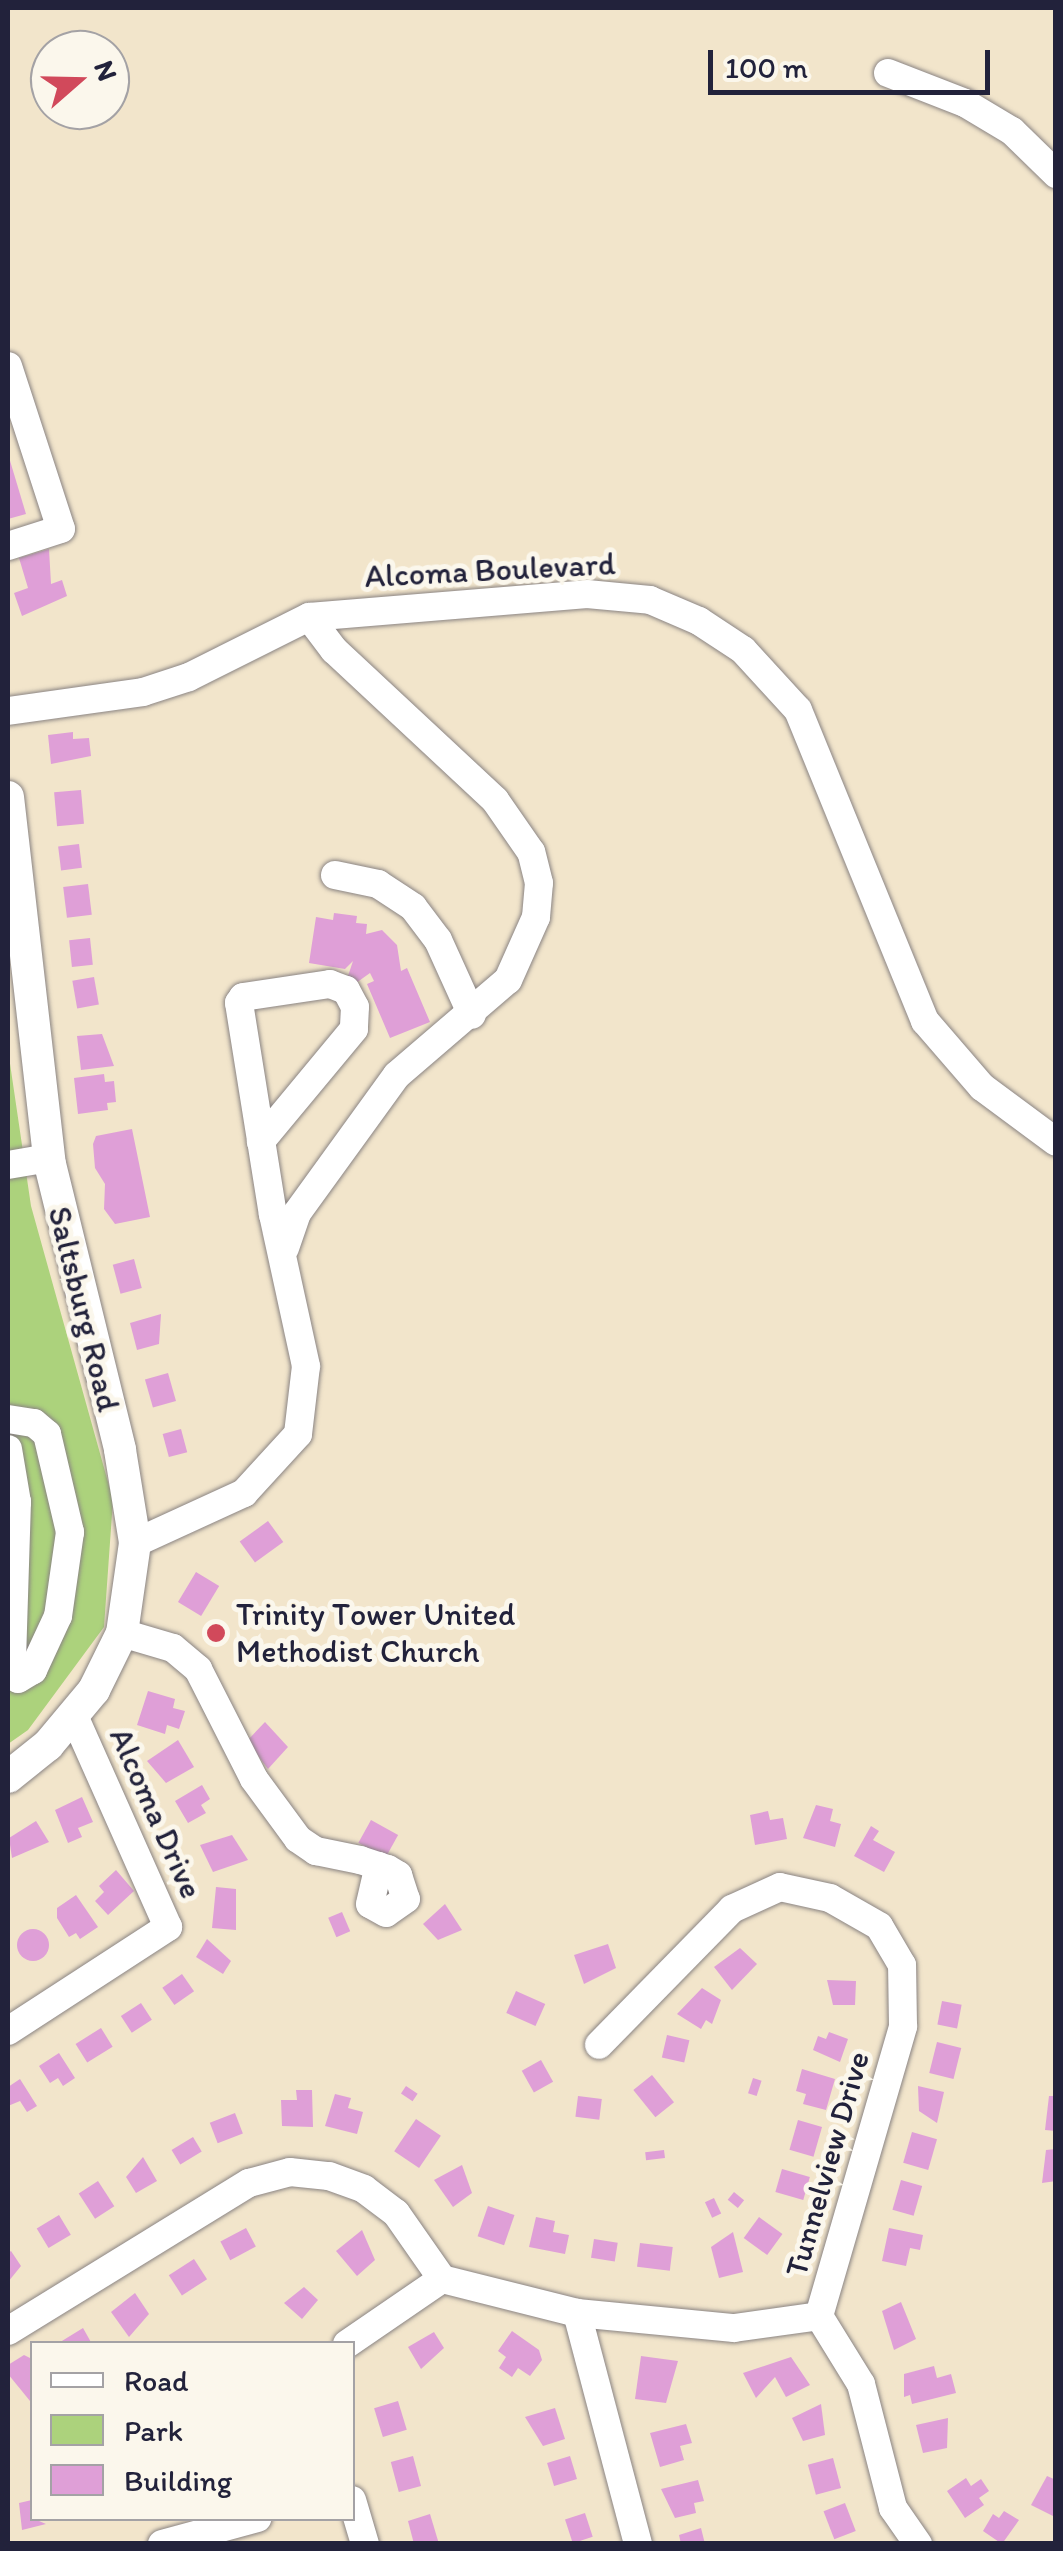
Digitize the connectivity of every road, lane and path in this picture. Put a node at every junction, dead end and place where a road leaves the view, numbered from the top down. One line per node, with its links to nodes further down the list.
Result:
1 (888, 72): 2 (street)
2 (1056, 174)
3 (8, 366): 4 (street)
4 (8, 546)
5 (309, 617): 6 (street, Alcoma Boulevard); 9 (street); 11 (street, Alcoma Boulevard)
6 (8, 711)
7 (8, 797): 12 (main road, Saltsburg Road)
8 (335, 875): 9 (street)
9 (472, 1016): 14 (street)
10 (261, 1141): 10 (street); 14 (street)
11 (1056, 1142)
12 (49, 1158): 13 (street); 18 (main road, Saltsburg Road)
13 (8, 1165)
14 (285, 1248): 18 (street)
15 (8, 1419): 20 (street)
16 (8, 1449): 17 (street)
17 (12, 1502): 20 (street)
18 (135, 1543): 19 (main road, Saltsburg Road)
19 (122, 1633): 21 (main road, Saltsburg Road); 23 (street)
20 (13, 1689)
21 (74, 1718): 22 (main road, Saltsburg Road); 24 (street, Alcoma Drive)
22 (8, 1777)
23 (378, 1866)
24 (8, 2031)
25 (598, 2045): 28 (street, Tunnelview Drive)
26 (442, 2279): 27 (street, Tunnelview Drive); 29 (street); 30 (street)
27 (576, 2313): 28 (street, Tunnelview Drive); 36 (street)
28 (819, 2316): 37 (street)
29 (8, 2331)
30 (351, 2341)
31 (355, 2510): 35 (street)
32 (251, 2521): 33 (street)
33 (214, 2537): 34 (street)
34 (162, 2544)
35 (365, 2544)
36 (638, 2544)
37 (918, 2544)

